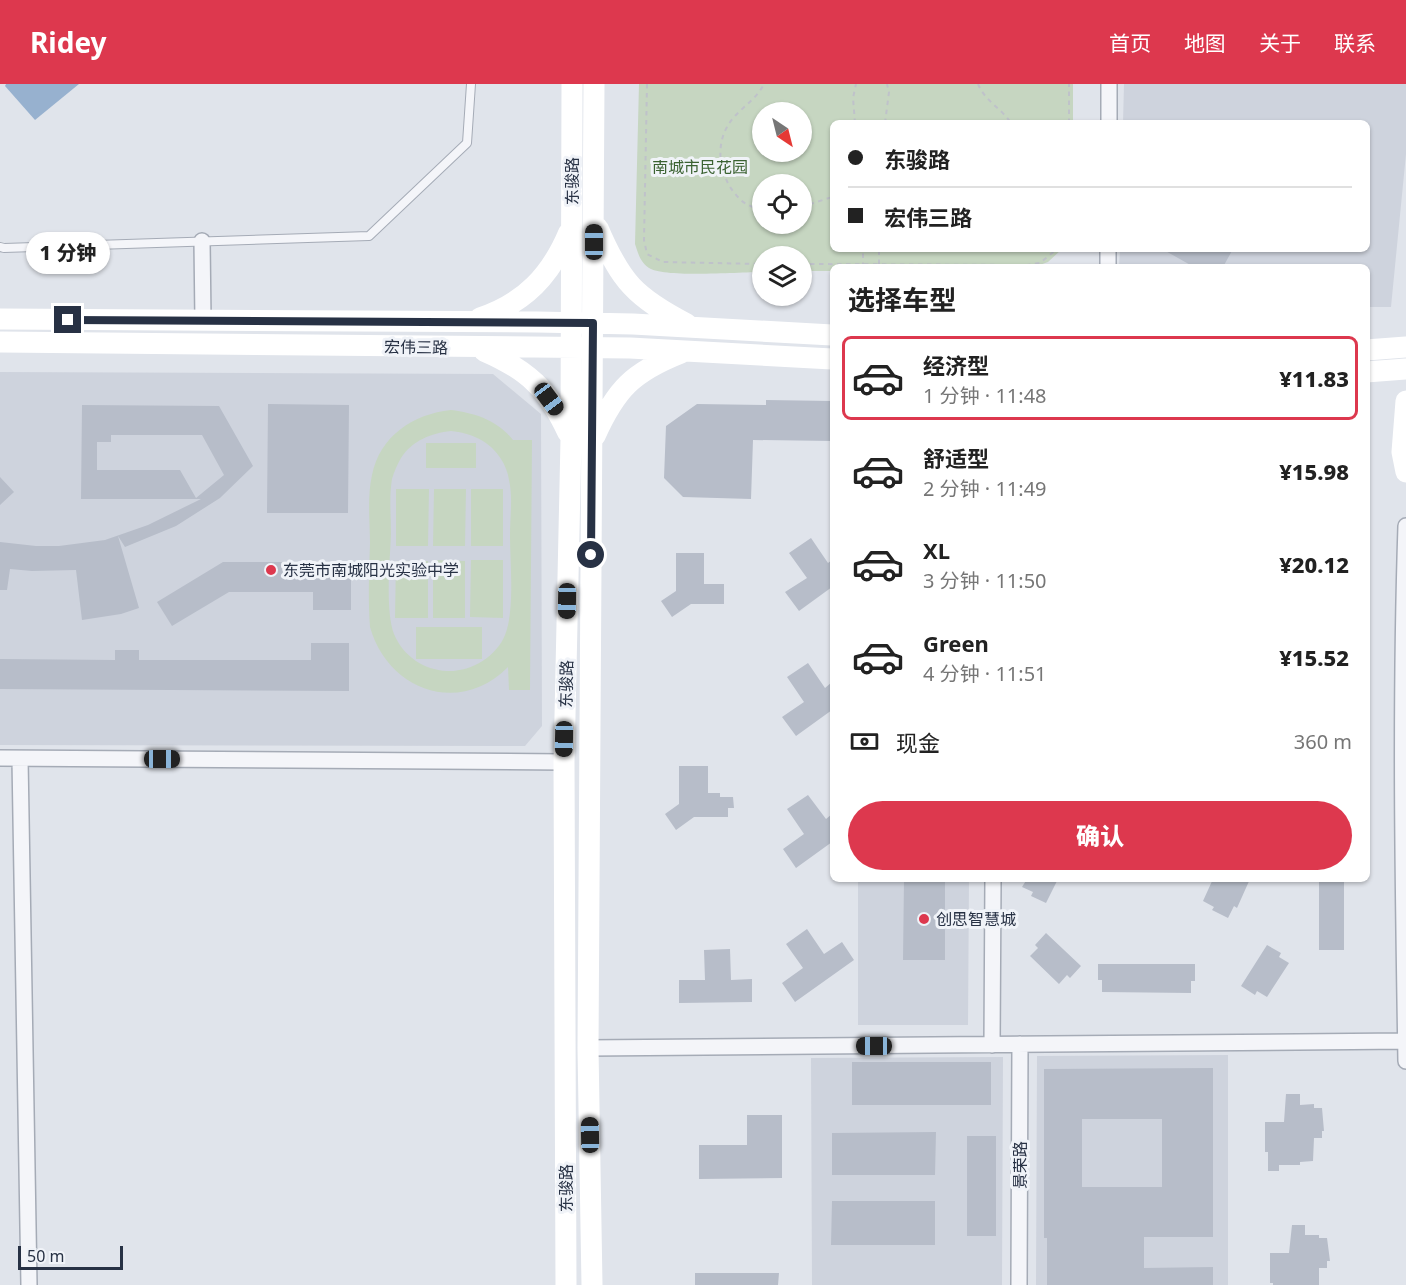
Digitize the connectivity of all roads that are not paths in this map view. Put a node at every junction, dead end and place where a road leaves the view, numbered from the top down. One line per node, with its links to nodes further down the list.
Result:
1 (471, 84): 8 (lane)
2 (572, 84): 7 (street, 东骏路)
3 (594, 84): 6 (street, 东骏路)
4 (1110, 84): 5 (street)
5 (1109, 120)
6 (594, 218): 14 (street, 东骏路); 15 (street)
7 (572, 226): 12 (street); 13 (street, 东骏路)
8 (202, 242): 9 (lane); 11 (street)
9 (0, 247)
10 (0, 319): 11 (street, 宏伟三路)
11 (203, 320): 12 (street, 宏伟三路)
12 (467, 322): 13 (street, 宏伟三路)
13 (571, 323): 14 (street, 宏伟三路); 20 (street, 东骏路)
14 (593, 323): 15 (street, 宏伟三路); 21 (street, 东骏路)
15 (693, 327): 16 (street, 宏伟三路)
16 (830, 335)
17 (0, 342): 18 (street, 宏伟三路)
18 (475, 347): 20 (street, 宏伟三路); 28 (street)
19 (1406, 347): 22 (street)
20 (571, 348): 21 (street, 宏伟三路); 28 (street, 东骏路)
21 (593, 348): 23 (street, 宏伟三路); 29 (street, 东骏路)
22 (1370, 350)
23 (685, 351): 24 (street, 宏伟三路); 29 (street)
24 (830, 359)
25 (1406, 369): 26 (street)
26 (1370, 372)
27 (1406, 401): 30 (street)
28 (571, 439): 34 (street, 东骏路)
29 (593, 442): 40 (street, 东骏路)
30 (1406, 471)
31 (1406, 526): 35 (street)
32 (0, 758): 33 (street)
33 (20, 759): 34 (street); 42 (street)
34 (564, 762): 43 (street, 东骏路)
35 (1404, 764): 37 (street)
36 (993, 882): 38 (street)
37 (1406, 1041): 39 (street); 41 (street)
38 (993, 1044): 39 (street); 40 (street)
39 (1020, 1044): 45 (street, 景荣路)
40 (588, 1048): 44 (street, 东骏路)
41 (1406, 1061)
42 (29, 1285)
43 (566, 1285)
44 (592, 1285)
45 (1019, 1285)

